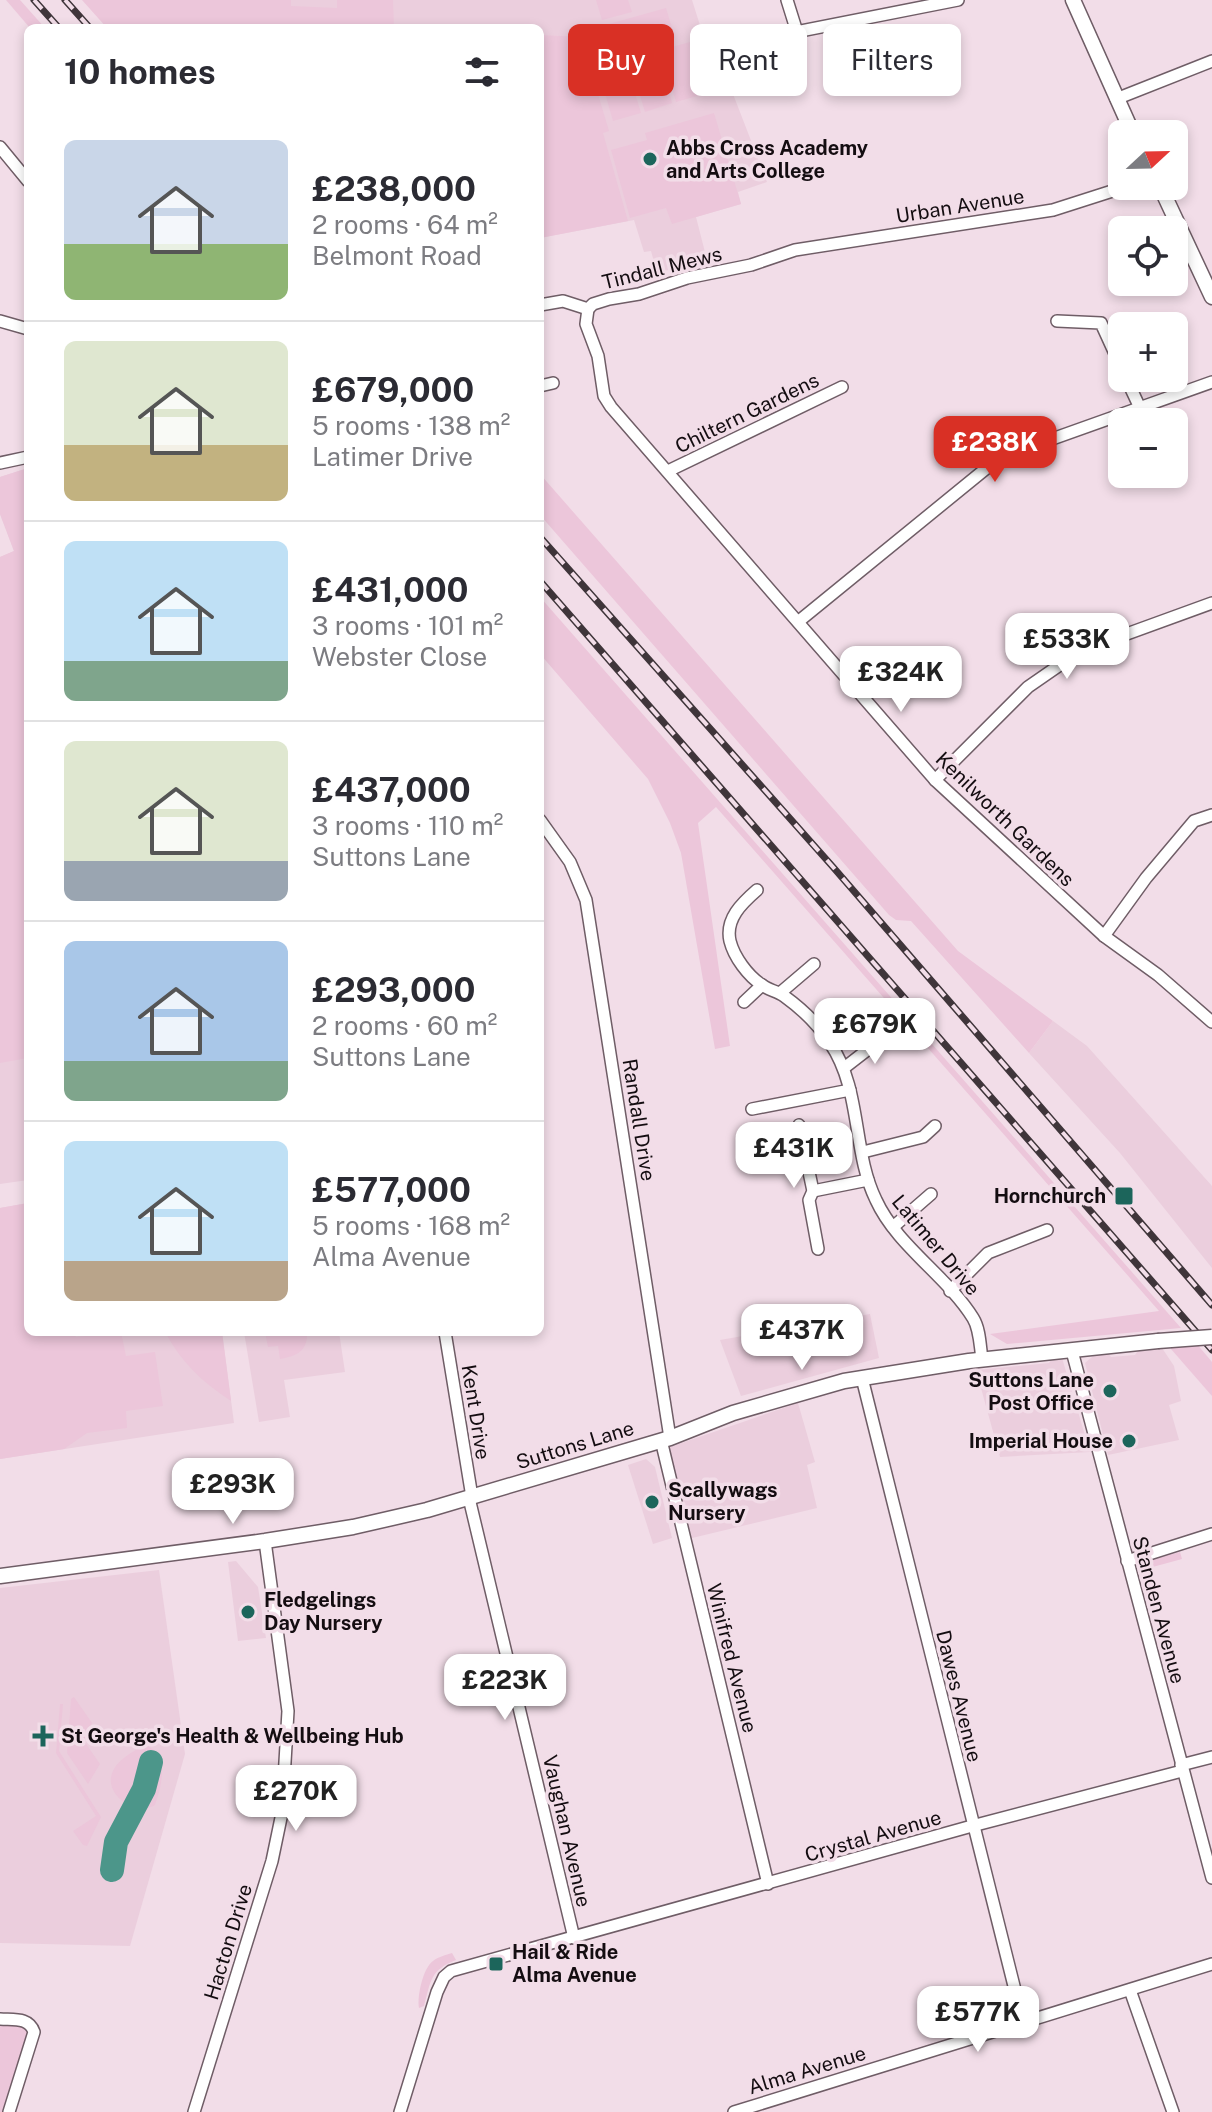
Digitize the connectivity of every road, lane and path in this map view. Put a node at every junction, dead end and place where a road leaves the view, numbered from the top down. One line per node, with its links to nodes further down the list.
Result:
1 (787, 0): 4 (street)
2 (958, 0): 5 (street)
3 (1073, 0): 7 (street)
4 (794, 24)
5 (807, 30)
6 (1212, 61): 7 (street)
7 (1116, 99): 8 (street)
8 (1126, 120)
9 (0, 147): 10 (street)
10 (5, 159): 11 (street)
11 (24, 177)
12 (1108, 192): 14 (street, Urban Avenue)
13 (1167, 200): 15 (street)
14 (795, 250): 18 (street, Tindall Mews)
15 (1207, 274): 16 (street)
16 (1212, 297)
17 (544, 304): 18 (street, Tindall Mews)
18 (588, 309): 32 (street, Kenilworth Gardens)
19 (0, 321): 21 (street)
20 (1057, 321): 22 (street)
21 (24, 328)
22 (1108, 338)
23 (1212, 382): 28 (street)
24 (553, 383): 25 (street)
25 (544, 385)
26 (842, 387): 32 (street, Chiltern Gardens)
27 (1133, 392): 28 (street)
28 (1140, 408)
29 (1108, 419): 34 (street)
30 (24, 458): 31 (street)
31 (0, 463)
32 (668, 471): 34 (street, Kenilworth Gardens)
33 (1212, 603): 35 (street)
34 (799, 621): 35 (street, Kenilworth Gardens)
35 (935, 780): 39 (street, Kenilworth Gardens)
36 (1212, 815): 39 (street)
37 (544, 828): 64 (street, Randall Drive)
38 (757, 890): 41 (street, Latimer Drive)
39 (1104, 936): 44 (street, Kenilworth Gardens)
40 (814, 964): 42 (street)
41 (762, 985): 42 (street, Latimer Drive); 43 (street)
42 (780, 993): 46 (street, Latimer Drive)
43 (744, 1002)
44 (1212, 1022)
45 (884, 1037): 46 (street)
46 (844, 1068): 47 (street, Latimer Drive)
47 (850, 1090): 48 (street); 51 (street, Latimer Drive)
48 (752, 1109)
49 (799, 1125): 53 (street)
50 (935, 1126): 51 (street)
51 (863, 1152): 52 (street, Latimer Drive)
52 (868, 1180): 53 (street); 55 (street, Latimer Drive)
53 (813, 1191): 57 (street)
54 (931, 1194): 55 (street)
55 (893, 1227): 58 (street, Latimer Drive)
56 (1047, 1230): 58 (street)
57 (818, 1249)
58 (950, 1291): 62 (street, Latimer Drive)
59 (446, 1336): 65 (street, Kent Drive)
60 (1212, 1337): 61 (street, Suttons Lane, bridge)
61 (1072, 1351): 62 (street, Suttons Lane); 68 (street, Standen Avenue)
62 (982, 1359): 63 (street, Suttons Lane)
63 (862, 1378): 64 (street, Suttons Lane); 72 (street, Dawes Avenue)
64 (666, 1439): 65 (street, Suttons Lane); 74 (street, Winifred Avenue)
65 (470, 1497): 67 (street, Suttons Lane); 75 (street, Vaughan Avenue)
66 (1212, 1534): 68 (street)
67 (265, 1541): 69 (street, Suttons Lane); 81 (street, Hacton Drive)
68 (1127, 1561): 71 (street, Standen Avenue)
69 (0, 1576)
70 (1212, 1757): 71 (street, Crystal Avenue)
71 (1181, 1768): 72 (street, Crystal Avenue); 73 (street, Standen Avenue)
72 (972, 1826): 74 (street, Crystal Avenue); 79 (street, Dawes Avenue)
73 (1212, 1878)
74 (768, 1884): 75 (street, Crystal Avenue)
75 (574, 1938): 82 (street, Crystal Avenue)
76 (1212, 1964): 77 (street, Alma Avenue)
77 (1130, 1990): 79 (street, Alma Avenue); 84 (street)
78 (0, 2019): 80 (street)
79 (1023, 2022): 83 (street, Alma Avenue)
80 (9, 2112)
81 (194, 2112)
82 (400, 2112)
83 (734, 2112)
84 (1173, 2112)

